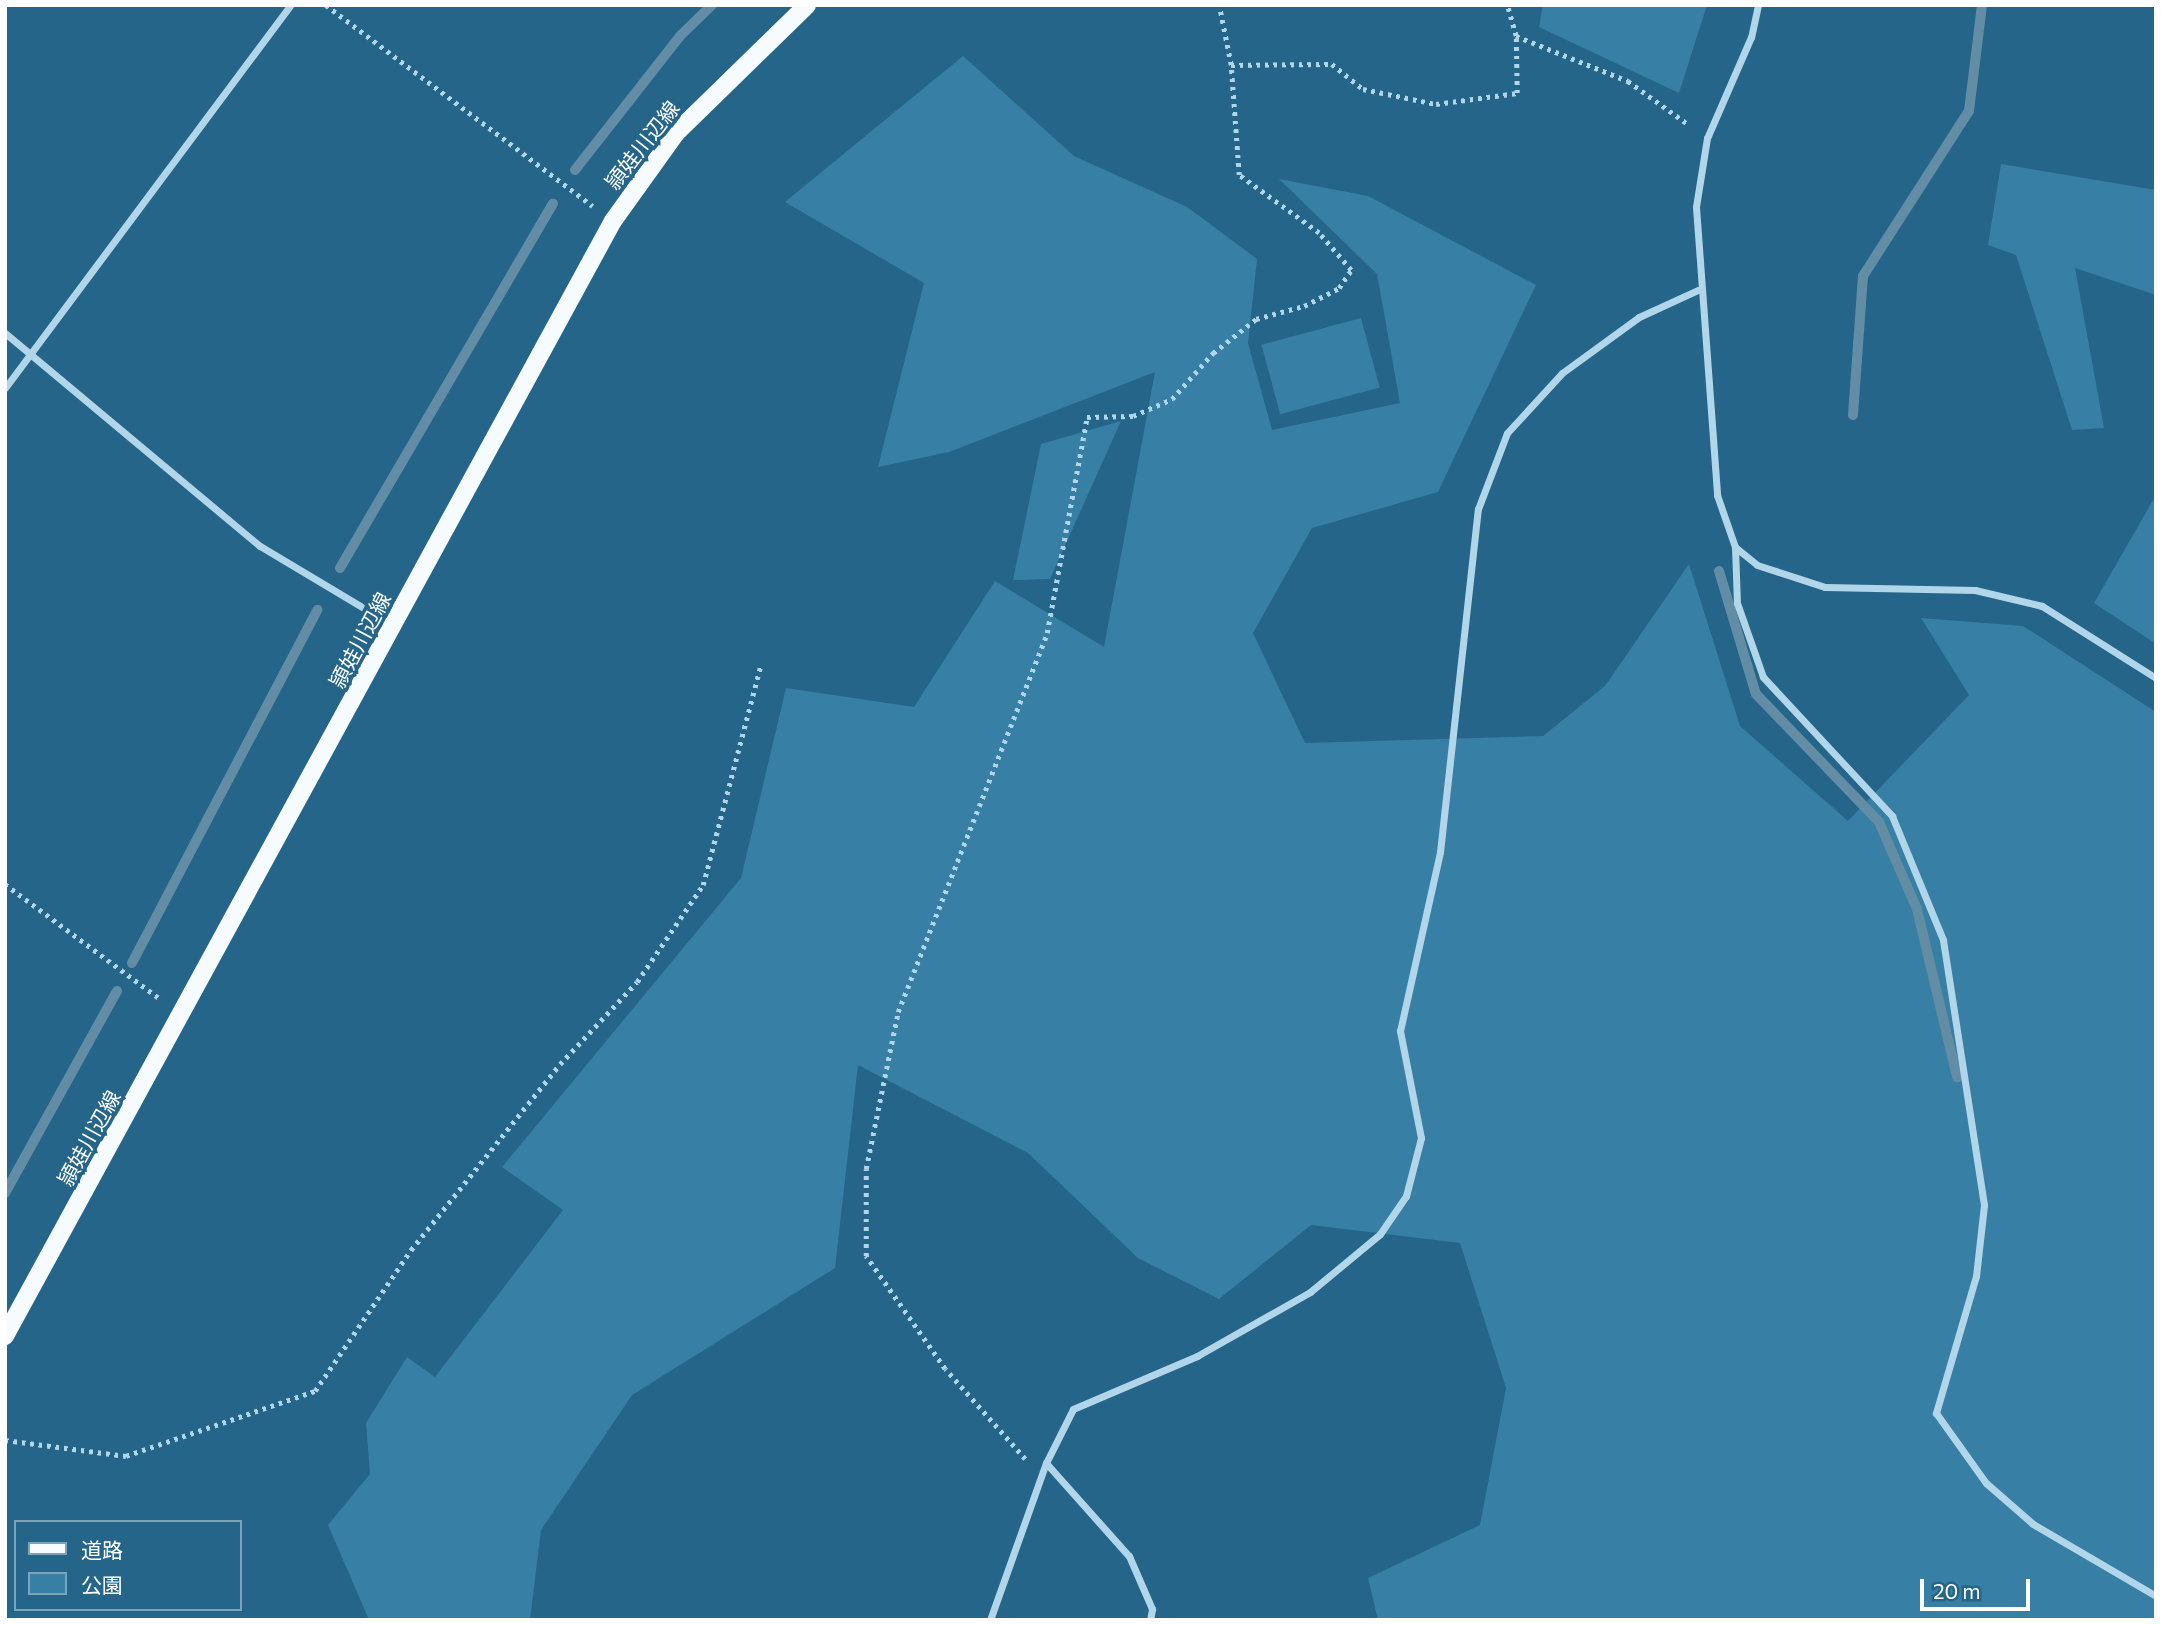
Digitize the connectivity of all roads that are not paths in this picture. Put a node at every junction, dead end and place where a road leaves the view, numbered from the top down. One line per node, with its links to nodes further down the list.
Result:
1 (290, 5): 6 (street)
2 (807, 5): 9 (main road, 頴娃川辺線)
3 (1758, 5): 4 (street)
4 (1698, 290): 8 (street); 12 (street)
5 (5, 332): 6 (street)
6 (31, 353): 7 (street); 9 (street)
7 (5, 388)
8 (1735, 547): 10 (street); 13 (street)
9 (393, 625): 11 (main road, 頴娃川辺線)
10 (2156, 678)
11 (5, 1336)
12 (1046, 1462): 14 (street); 15 (street)
13 (2156, 1597)
14 (990, 1620)
15 (1150, 1620)

